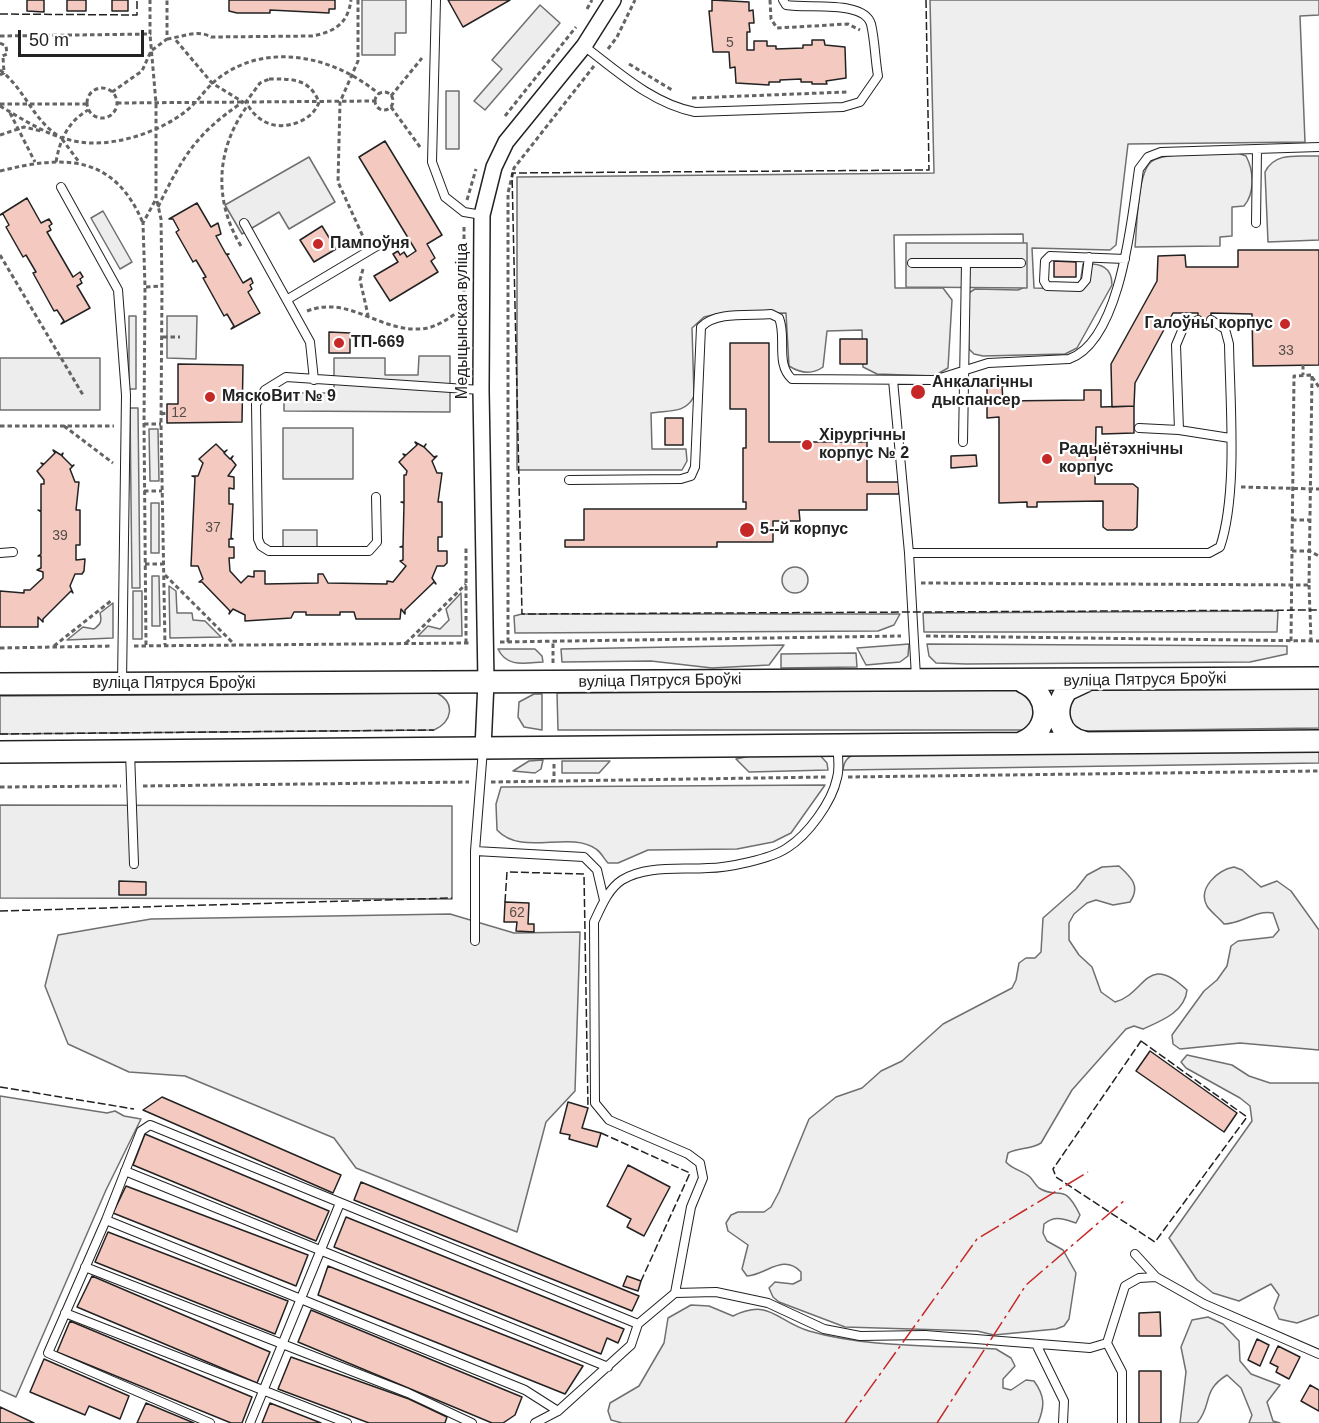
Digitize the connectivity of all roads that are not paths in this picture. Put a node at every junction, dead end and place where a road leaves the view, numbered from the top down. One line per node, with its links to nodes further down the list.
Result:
1 (436, 0): 8 (lane)
2 (613, 0): 4 (street, Медыцынская вуліца)
3 (783, 0): 4 (lane)
4 (584, 46): 8 (street, Медыцынская вуліца)
5 (1319, 147): 6 (lane)
6 (1257, 150): 10 (lane); 13 (lane)
7 (61, 188): 39 (lane)
8 (482, 215): 23 (street, Медыцынская вуліца)
9 (244, 223): 17 (lane)
10 (1256, 224)
11 (387, 240): 17 (lane)
12 (1089, 257): 12 (lane); 13 (lane)
13 (1125, 259): 20 (lane)
14 (912, 263): 15 (lane)
15 (966, 263): 16 (lane); 20 (lane)
16 (1021, 263)
17 (288, 299): 21 (lane)
18 (1198, 320): 25 (lane)
19 (1211, 320): 26 (lane)
20 (963, 370): 22 (lane); 27 (lane)
21 (314, 380): 23 (lane); 29 (lane)
22 (893, 380): 28 (lane); 32 (lane)
23 (481, 390): 36 (street, Медыцынская вуліца)
24 (1139, 428): 25 (lane)
25 (1179, 430): 26 (lane)
26 (1230, 438): 32 (lane)
27 (963, 442)
28 (569, 480)
29 (376, 497)
30 (13, 552): 31 (lane)
31 (0, 553)
32 (909, 553): 34 (lane)
33 (1319, 678): 35 (main road, вуліца Пятруся Броўкі)
34 (916, 679): 36 (main road, вуліца Пятруся Броўкі); 37 (main road, вуліца Пятруся Броўкі)
35 (1087, 681): 37 (main road, вуліца Пятруся Броўкі); 41 (main road)
36 (486, 682): 39 (main road, вуліца Пятруся Броўкі); 44 (street, Медыцынская вуліца)
37 (1023, 682): 42 (main road)
38 (0, 684): 39 (main road, вуліца Пятруся Броўкі)
39 (122, 684)
40 (1319, 741): 41 (main road)
41 (1087, 742): 42 (main road)
42 (1021, 743): 43 (main road)
43 (837, 744): 44 (main road); 49 (lane)
44 (483, 748): 45 (main road); 47 (lane)
45 (130, 751): 46 (main road); 48 (lane)
46 (0, 752)
47 (475, 851): 49 (lane); 50 (lane)
48 (134, 864)
49 (604, 900): 58 (lane)
50 (475, 941)
51 (125, 1171): 52 (lane); 53 (lane); 54 (lane)
52 (340, 1203): 54 (lane); 61 (lane)
53 (106, 1220): 56 (lane); 59 (lane)
54 (322, 1252): 59 (lane); 66 (lane)
55 (1135, 1254): 57 (lane)
56 (85, 1267): 60 (lane); 64 (lane)
57 (1156, 1277): 62 (lane); 65 (lane)
58 (675, 1293): 61 (lane); 63 (lane)
59 (302, 1298): 64 (lane); 68 (lane)
60 (65, 1313): 67 (lane); 69 (lane)
61 (638, 1324): 66 (lane)
62 (1107, 1343): 63 (lane); 75 (lane)
63 (1036, 1344): 74 (lane)
64 (283, 1346): 67 (lane); 72 (lane)
65 (1319, 1354)
66 (608, 1367): 68 (lane)
67 (263, 1392): 70 (lane); 71 (lane)
68 (558, 1411): 73 (lane)
69 (210, 1423)
70 (250, 1423)
71 (347, 1423)
72 (472, 1423)
73 (535, 1423)
74 (1063, 1423)
75 (1122, 1423)

